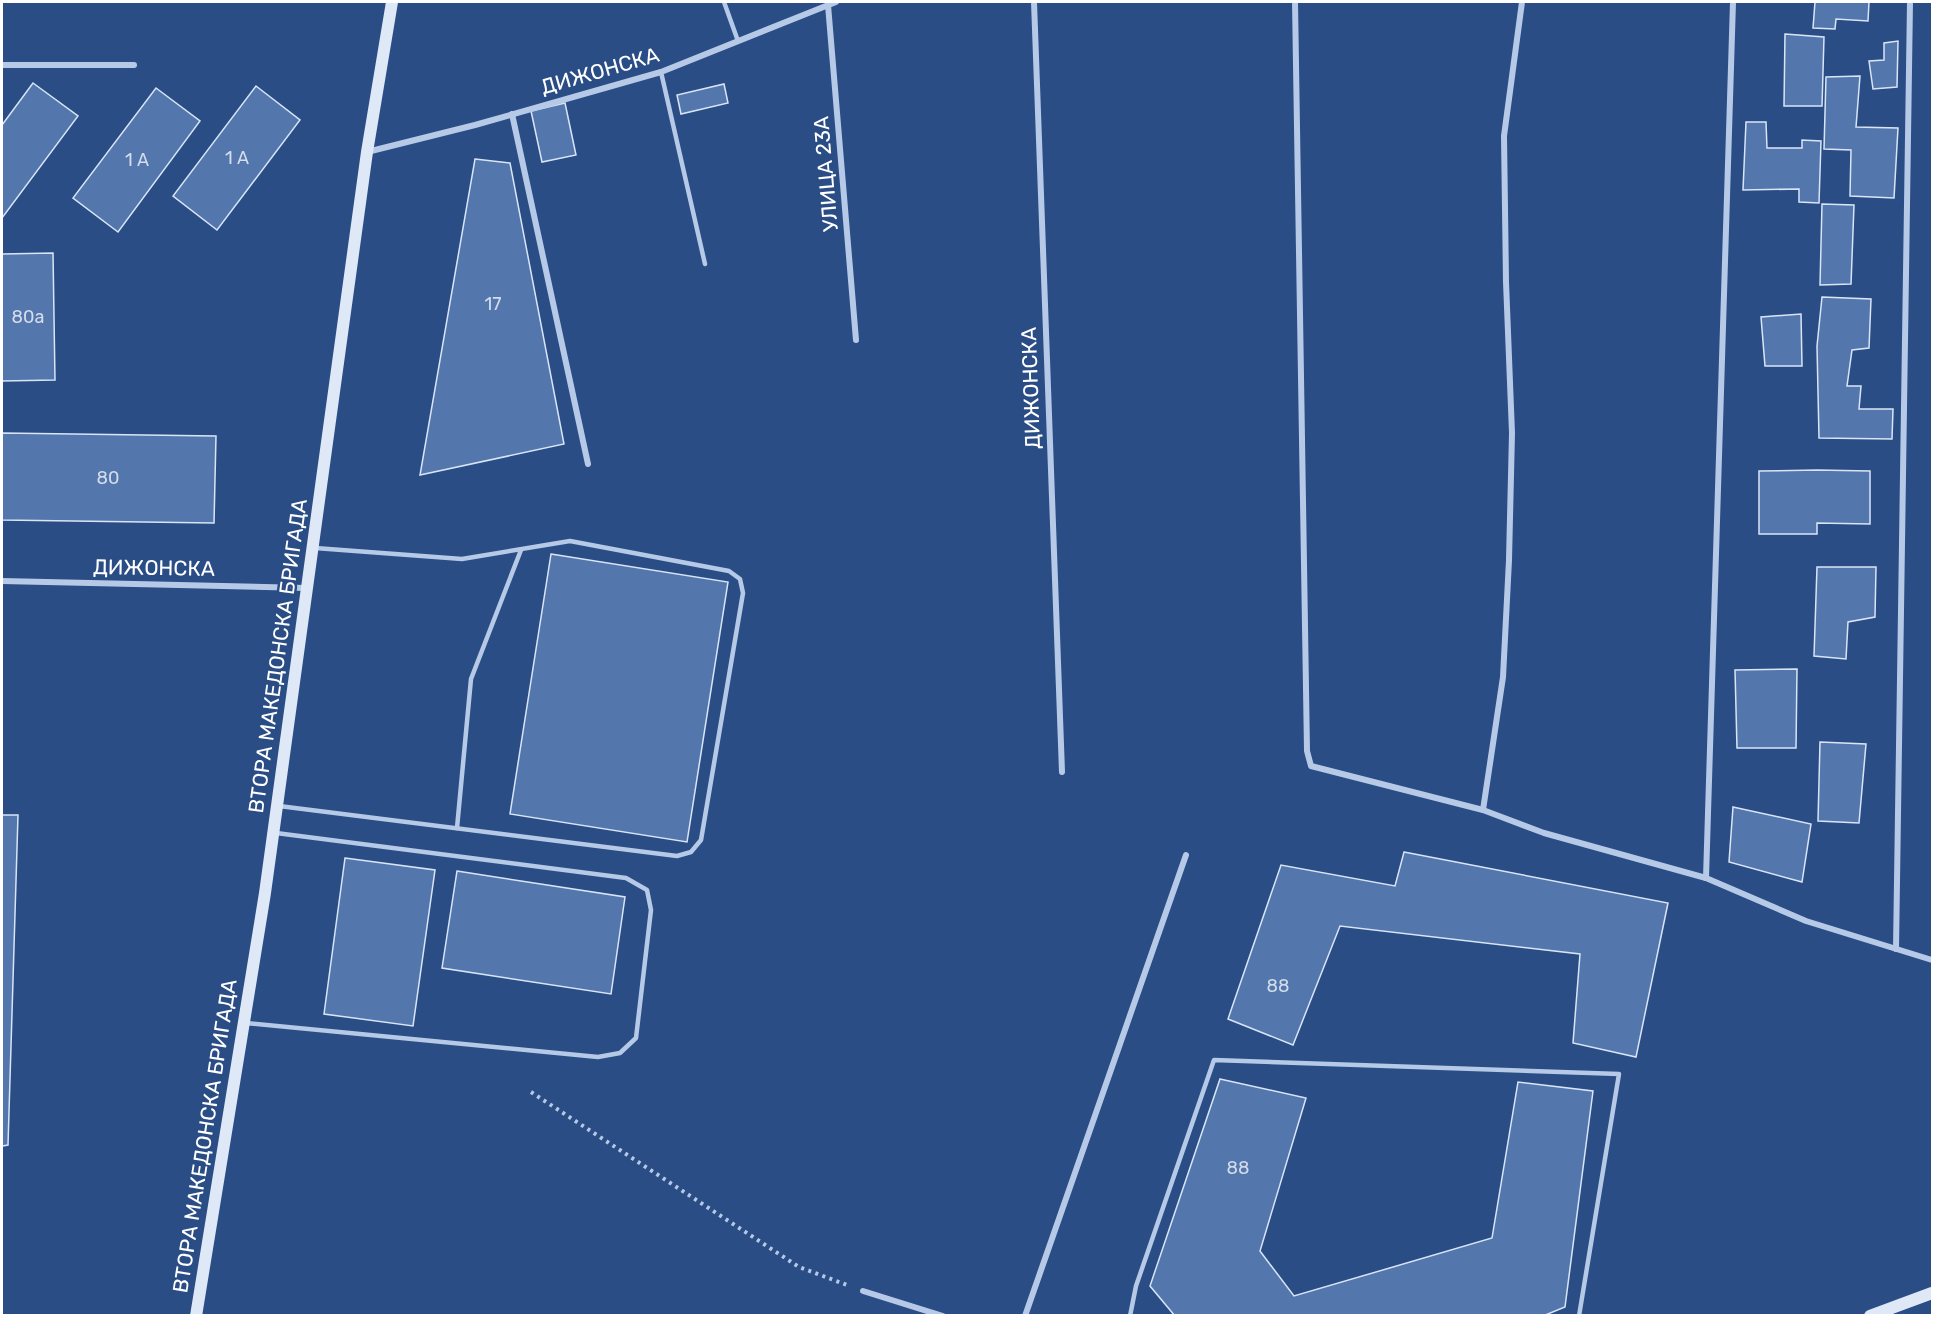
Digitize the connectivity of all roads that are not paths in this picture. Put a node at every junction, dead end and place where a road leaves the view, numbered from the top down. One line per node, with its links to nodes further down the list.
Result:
1 (392, 2): 15 (street, ВТОРА МАКЕДОНСКА БРИГАДА)
2 (724, 2): 10 (lane)
3 (836, 2): 9 (street, ДИЖОНСКА)
4 (1034, 2): 23 (street, ДИЖОНСКА)
5 (1295, 2): 25 (street)
6 (1522, 2): 25 (street)
7 (1733, 2): 29 (street)
8 (1910, 2): 30 (street)
9 (828, 5): 10 (street, ДИЖОНСКА); 17 (street, УЛИЦА 23А)
10 (738, 41): 13 (street, ДИЖОНСКА)
11 (2, 65): 12 (street)
12 (134, 65)
13 (661, 72): 14 (street, ДИЖОНСКА); 16 (lane)
14 (512, 114): 15 (street, ДИЖОНСКА); 18 (street)
15 (367, 152): 19 (street, ВТОРА МАКЕДОНСКА БРИГАДА)
16 (705, 264)
17 (855, 340)
18 (588, 464)
19 (312, 547): 20 (lane); 22 (street, ВТОРА МАКЕДОНСКА БРИГАДА)
20 (521, 550): 26 (lane); 26 (lane)
21 (2, 580): 22 (street, ДИЖОНСКА)
22 (306, 588): 24 (street, ВТОРА МАКЕДОНСКА БРИГАДА)
23 (1062, 772)
24 (276, 805): 26 (lane); 27 (street, ВТОРА МАКЕДОНСКА БРИГАДА)
25 (1483, 810): 29 (street)
26 (457, 828)
27 (273, 833): 32 (street, ВТОРА МАКЕДОНСКА БРИГАДА); 32 (lane)
28 (1186, 855): 37 (street)
29 (1706, 878): 30 (street)
30 (1896, 949): 31 (street)
31 (1932, 960)
32 (244, 1023): 35 (street, ВТОРА МАКЕДОНСКА БРИГАДА)
33 (863, 1291): 36 (street)
34 (1932, 1293): 40 (street)
35 (196, 1316)
36 (943, 1316)
37 (1025, 1316)
38 (1130, 1316): 39 (lane)
39 (1579, 1316)
40 (1870, 1316)

